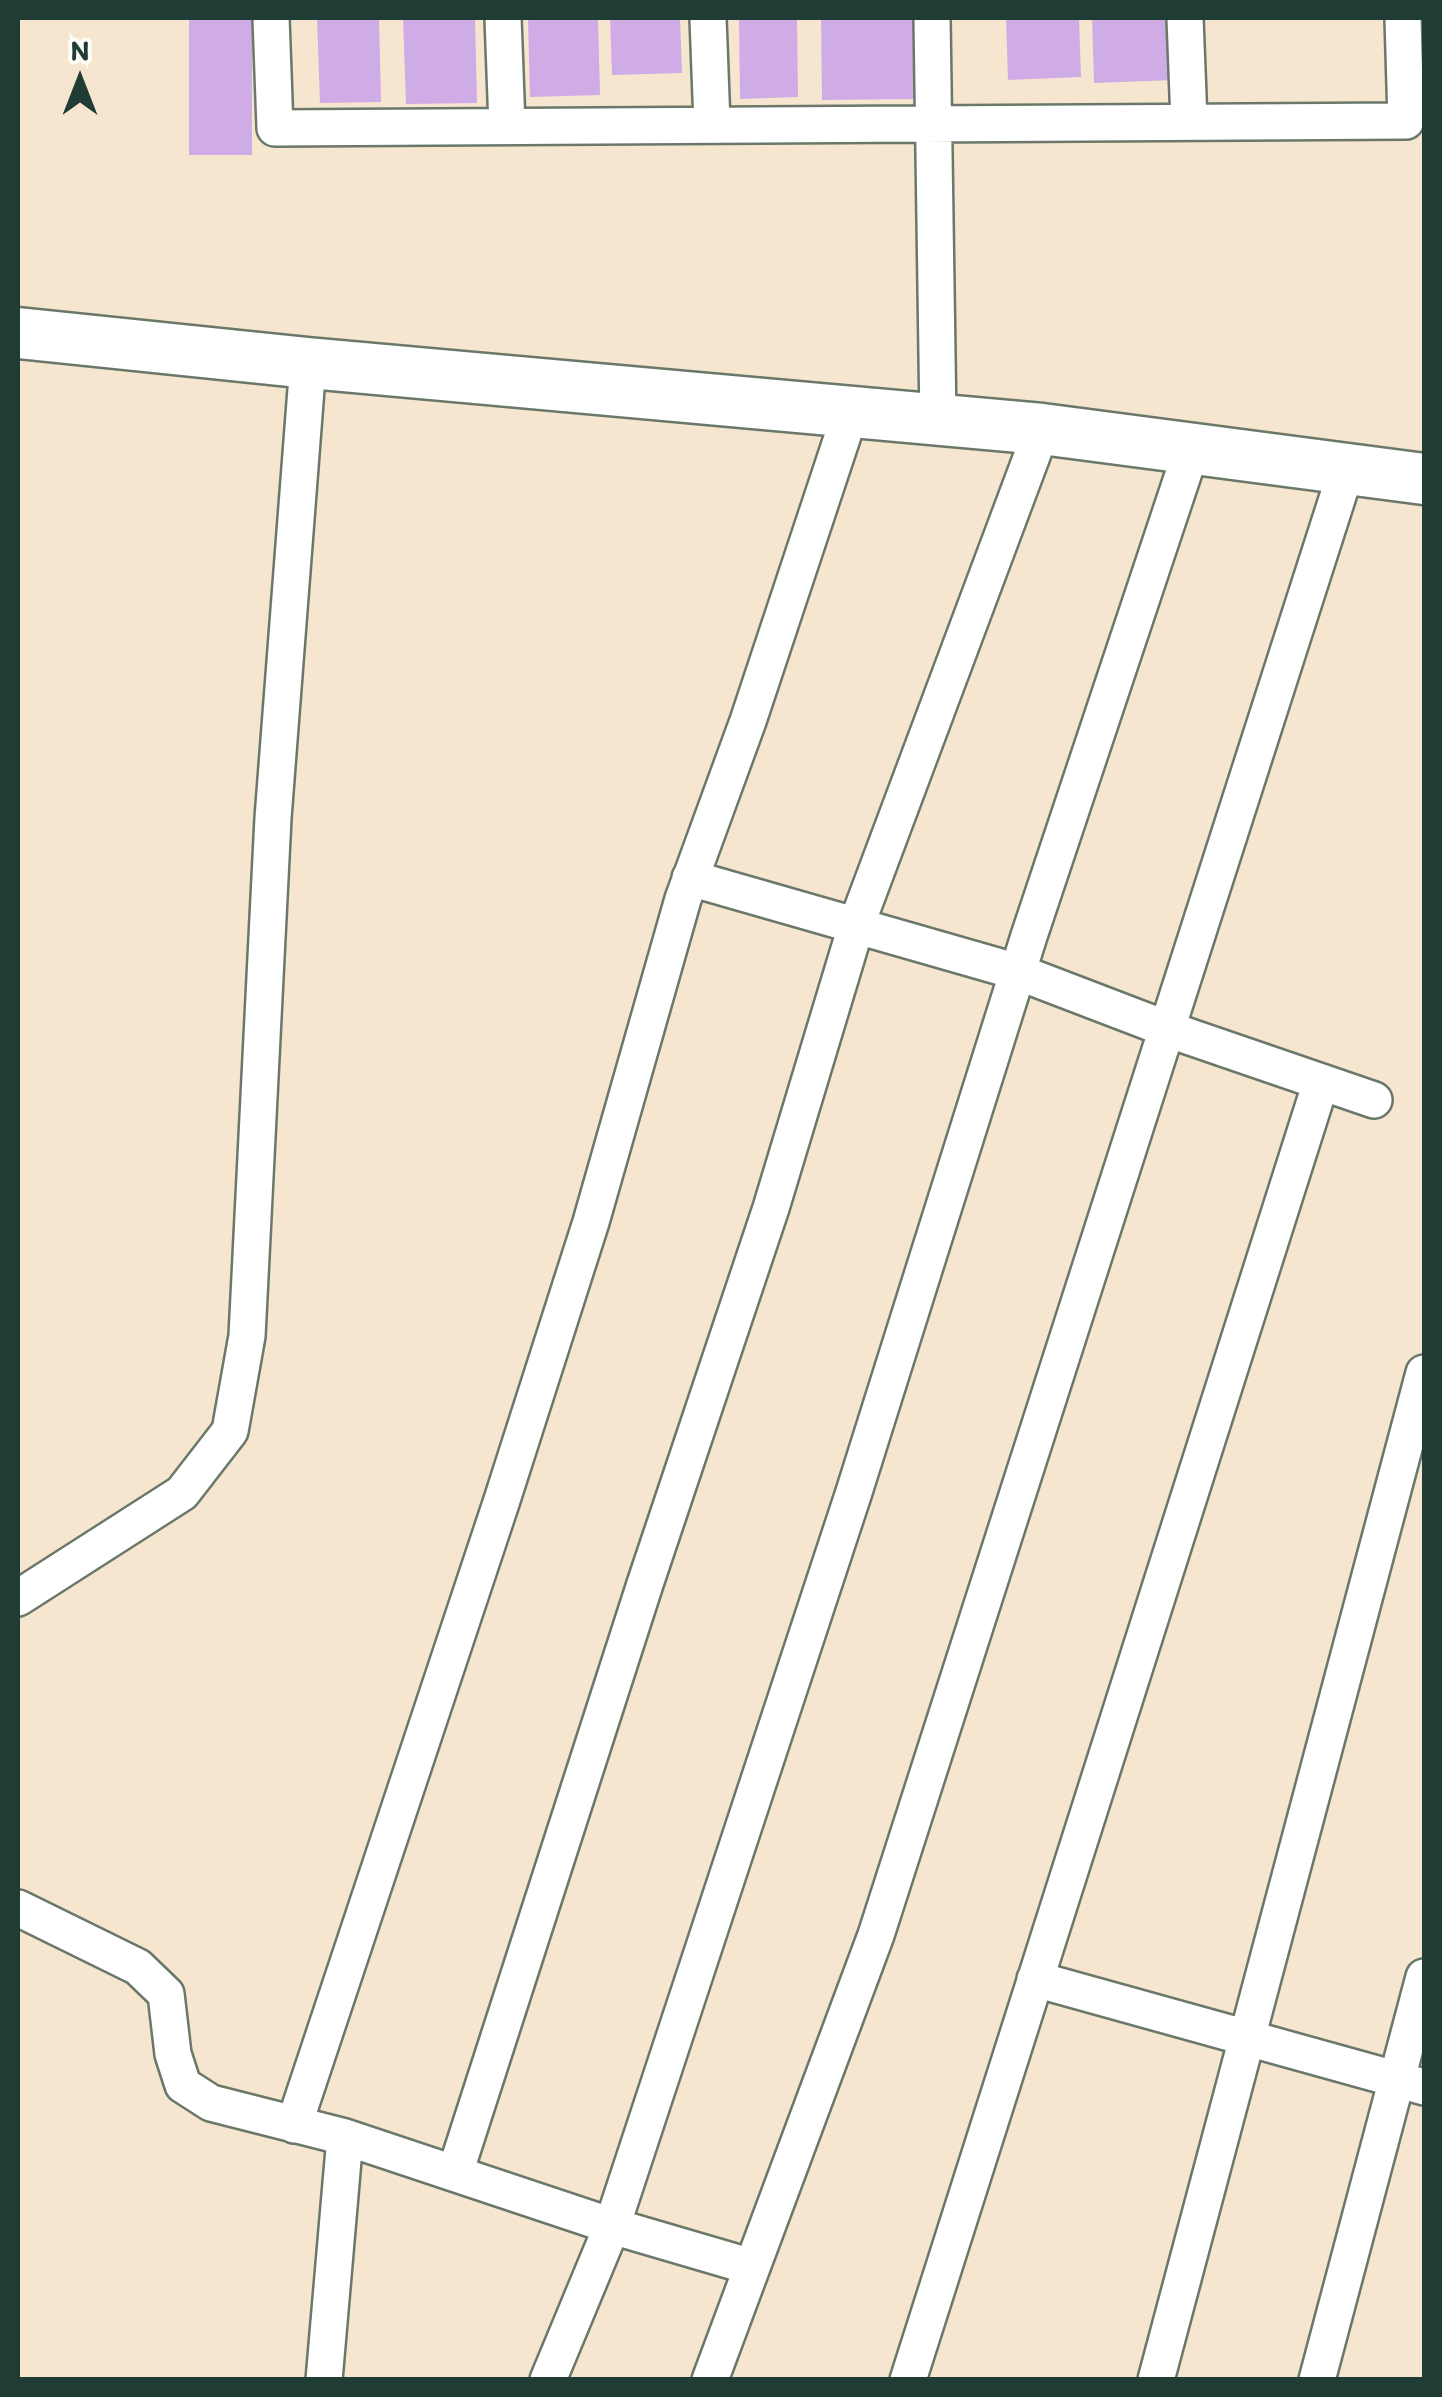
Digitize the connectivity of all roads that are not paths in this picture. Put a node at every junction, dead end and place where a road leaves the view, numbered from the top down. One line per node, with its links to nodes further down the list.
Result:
1 (271, 18): 10 (street)
2 (503, 18): 10 (street)
3 (708, 18): 9 (street)
4 (932, 18): 8 (street)
5 (1185, 18): 7 (street)
6 (1402, 18): 7 (street)
7 (1190, 122): 8 (street)
8 (934, 123): 9 (street); 14 (street)
9 (712, 124): 10 (street)
10 (506, 126)
11 (18, 333): 12 (main road)
12 (308, 363): 13 (main road); 26 (street)
13 (850, 414): 14 (main road); 19 (street)
14 (938, 422): 15 (main road)
15 (1042, 429): 16 (main road); 20 (street)
16 (1192, 448): 17 (main road); 21 (street)
17 (1346, 472): 18 (main road); 22 (street)
18 (1424, 480)
19 (690, 878): 20 (street); 32 (street)
20 (856, 923): 21 (street); 34 (street)
21 (1018, 972): 22 (street); 35 (street)
22 (1167, 1029): 23 (street); 36 (street)
23 (1321, 1082): 24 (street); 29 (street)
24 (1374, 1100)
25 (1424, 1373): 30 (street)
26 (18, 1598)
27 (18, 1908): 32 (street)
28 (1424, 1978): 31 (street)
29 (1035, 1979): 30 (street); 40 (street)
30 (1247, 2038): 31 (street); 41 (street)
31 (1412, 2084): 42 (street)
32 (294, 2125): 33 (street)
33 (345, 2137): 34 (street); 37 (street)
34 (456, 2173): 35 (street)
35 (612, 2226): 36 (street); 38 (street)
36 (752, 2267): 39 (street)
37 (324, 2380)
38 (548, 2380)
39 (710, 2380)
40 (908, 2380)
41 (1156, 2380)
42 (1317, 2380)

